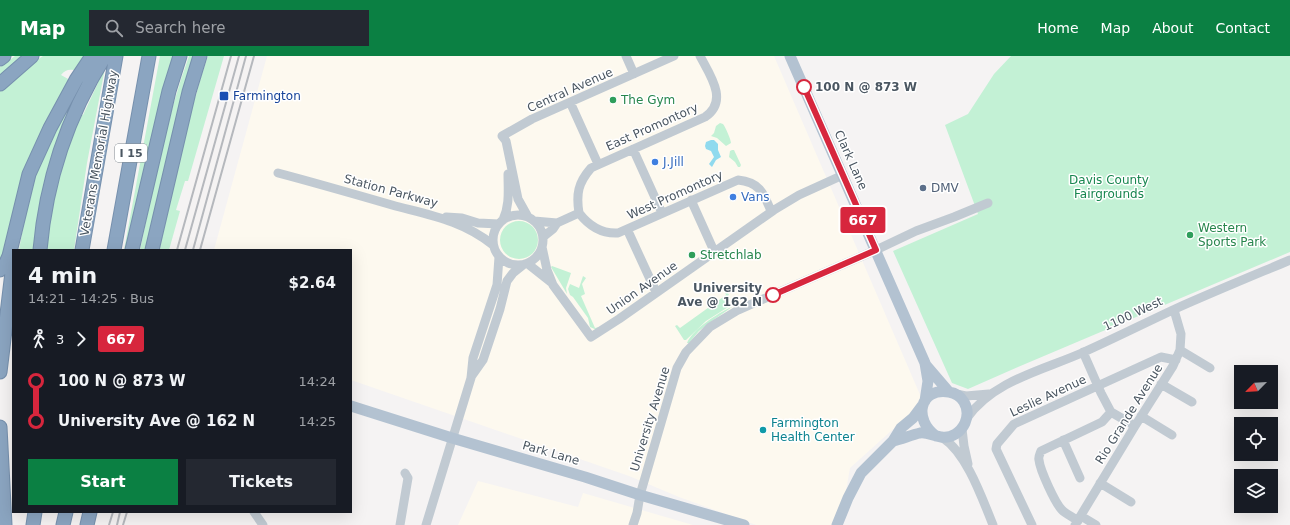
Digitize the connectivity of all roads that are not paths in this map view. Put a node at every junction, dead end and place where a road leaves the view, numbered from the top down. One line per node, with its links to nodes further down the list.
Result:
1 (4, 56): 13 (highway)
2 (32, 56): 16 (highway)
3 (92, 56): 15 (highway)
4 (105, 56): 15 (highway)
5 (116, 56): 39 (highway, Veterans Memorial Highway / I 15)
6 (149, 56): 40 (highway, I 15)
7 (180, 56): 41 (highway)
8 (200, 56): 42 (highway)
9 (626, 56): 14 (street)
10 (674, 56): 14 (street, Central Avenue)
11 (700, 56): 18 (street, East Promontory)
12 (790, 56): 22 (main road, Clark Lane)
13 (0, 59)
14 (634, 74): 17 (street, Central Avenue)
15 (82, 83): 33 (highway); 38 (highway)
16 (0, 84)
17 (570, 102): 19 (street, Central Avenue); 20 (street)
18 (633, 149): 20 (street, East Promontory); 26 (street)
19 (510, 163): 29 (street, Central Avenue); 30 (street, Central Avenue)
20 (598, 164): 27 (street, East Promontory)
21 (278, 172): 28 (street, Station Parkway)
22 (843, 175): 25 (street, Union Avenue); 43 (main road, Clark Lane)
23 (691, 200): 25 (street, West Promontory); 26 (street, West Promontory); 44 (street)
24 (988, 203): 43 (street, University Avenue)
25 (772, 211): 44 (street, Union Avenue)
26 (662, 213): 32 (street, West Promontory)
27 (579, 214): 31 (street); 32 (street, West Promontory)
28 (440, 217): 30 (street); 35 (street, Station Parkway)
29 (531, 219): 30 (street); 31 (street); 34 (street)
30 (501, 222): 35 (street)
31 (557, 223): 34 (street)
32 (627, 229): 51 (street)
33 (16, 230): 37 (highway); 49 (highway)
34 (543, 236): 36 (street)
35 (493, 245): 45 (street)
36 (542, 248): 47 (street); 50 (street, Union Avenue)
37 (14, 249)
38 (40, 249)
39 (82, 249)
40 (114, 249)
41 (132, 249)
42 (152, 249)
43 (876, 250): 57 (main road, Clark Lane); 83 (street, University Avenue)
44 (714, 251): 51 (street, Union Avenue)
45 (499, 257): 47 (street); 60 (street)
46 (1290, 260): 53 (street, 1100 West)
47 (526, 265): 50 (street, Union Avenue); 60 (street)
48 (12, 269): 52 (highway)
49 (0, 270)
50 (553, 285): 51 (street, Union Avenue)
51 (656, 292)
52 (7, 295): 59 (highway)
53 (1174, 310): 54 (street, Rio Grande Avenue); 55 (street, 1100 West)
54 (1180, 350): 56 (street, Rio Grande Avenue); 58 (street)
55 (1083, 352): 62 (street); 64 (street, 1100 West)
56 (1176, 360): 61 (street, Rio Grande Avenue); 62 (street, Leslie Avenue)
57 (925, 363): 63 (main road, Clark Lane); 66 (main road, Clark Lane)
58 (1210, 368)
59 (0, 372)
60 (471, 378): 76 (street)
61 (1161, 384): 65 (street); 69 (street, Rio Grande Avenue)
62 (1098, 386): 68 (street); 101 (street, Leslie Avenue)
63 (953, 393): 64 (street, 1100 West); 66 (main road); 70 (main road)
64 (988, 394): 70 (street, 1100 West)
65 (1192, 402)
66 (923, 403): 75 (main road); 78 (main road)
67 (352, 406): 76 (main road, Park Lane)
68 (1111, 412): 71 (street); 77 (street)
69 (1141, 416): 71 (street, Rio Grande Avenue); 74 (street)
70 (967, 418): 73 (main road)
71 (1135, 426): 82 (street, Rio Grande Avenue)
72 (0, 427): 90 (highway)
73 (962, 429): 75 (main road); 79 (street)
74 (1172, 435)
75 (939, 437): 78 (main road); 79 (street)
76 (452, 438): 83 (main road, Park Lane); 96 (street)
77 (1063, 440): 81 (street); 89 (street)
78 (893, 441): 99 (main road)
79 (969, 469): 100 (street)
80 (405, 474): 95 (street)
81 (1080, 478)
82 (1100, 483): 84 (street); 89 (street, Rio Grande Avenue)
83 (640, 495): 97 (street, University Avenue); 98 (main road, Park Lane)
84 (1131, 502)
85 (35, 513): 91 (highway)
86 (66, 513): 92 (highway)
87 (90, 513): 93 (highway)
88 (255, 513): 94 (street)
89 (1078, 521): 102 (street)
90 (5, 525)
91 (33, 525)
92 (63, 525)
93 (86, 525)
94 (263, 525)
95 (400, 525)
96 (426, 525)
97 (633, 525)
98 (744, 525)
99 (837, 525)
100 (993, 525)
101 (1032, 525)
102 (1096, 525)

